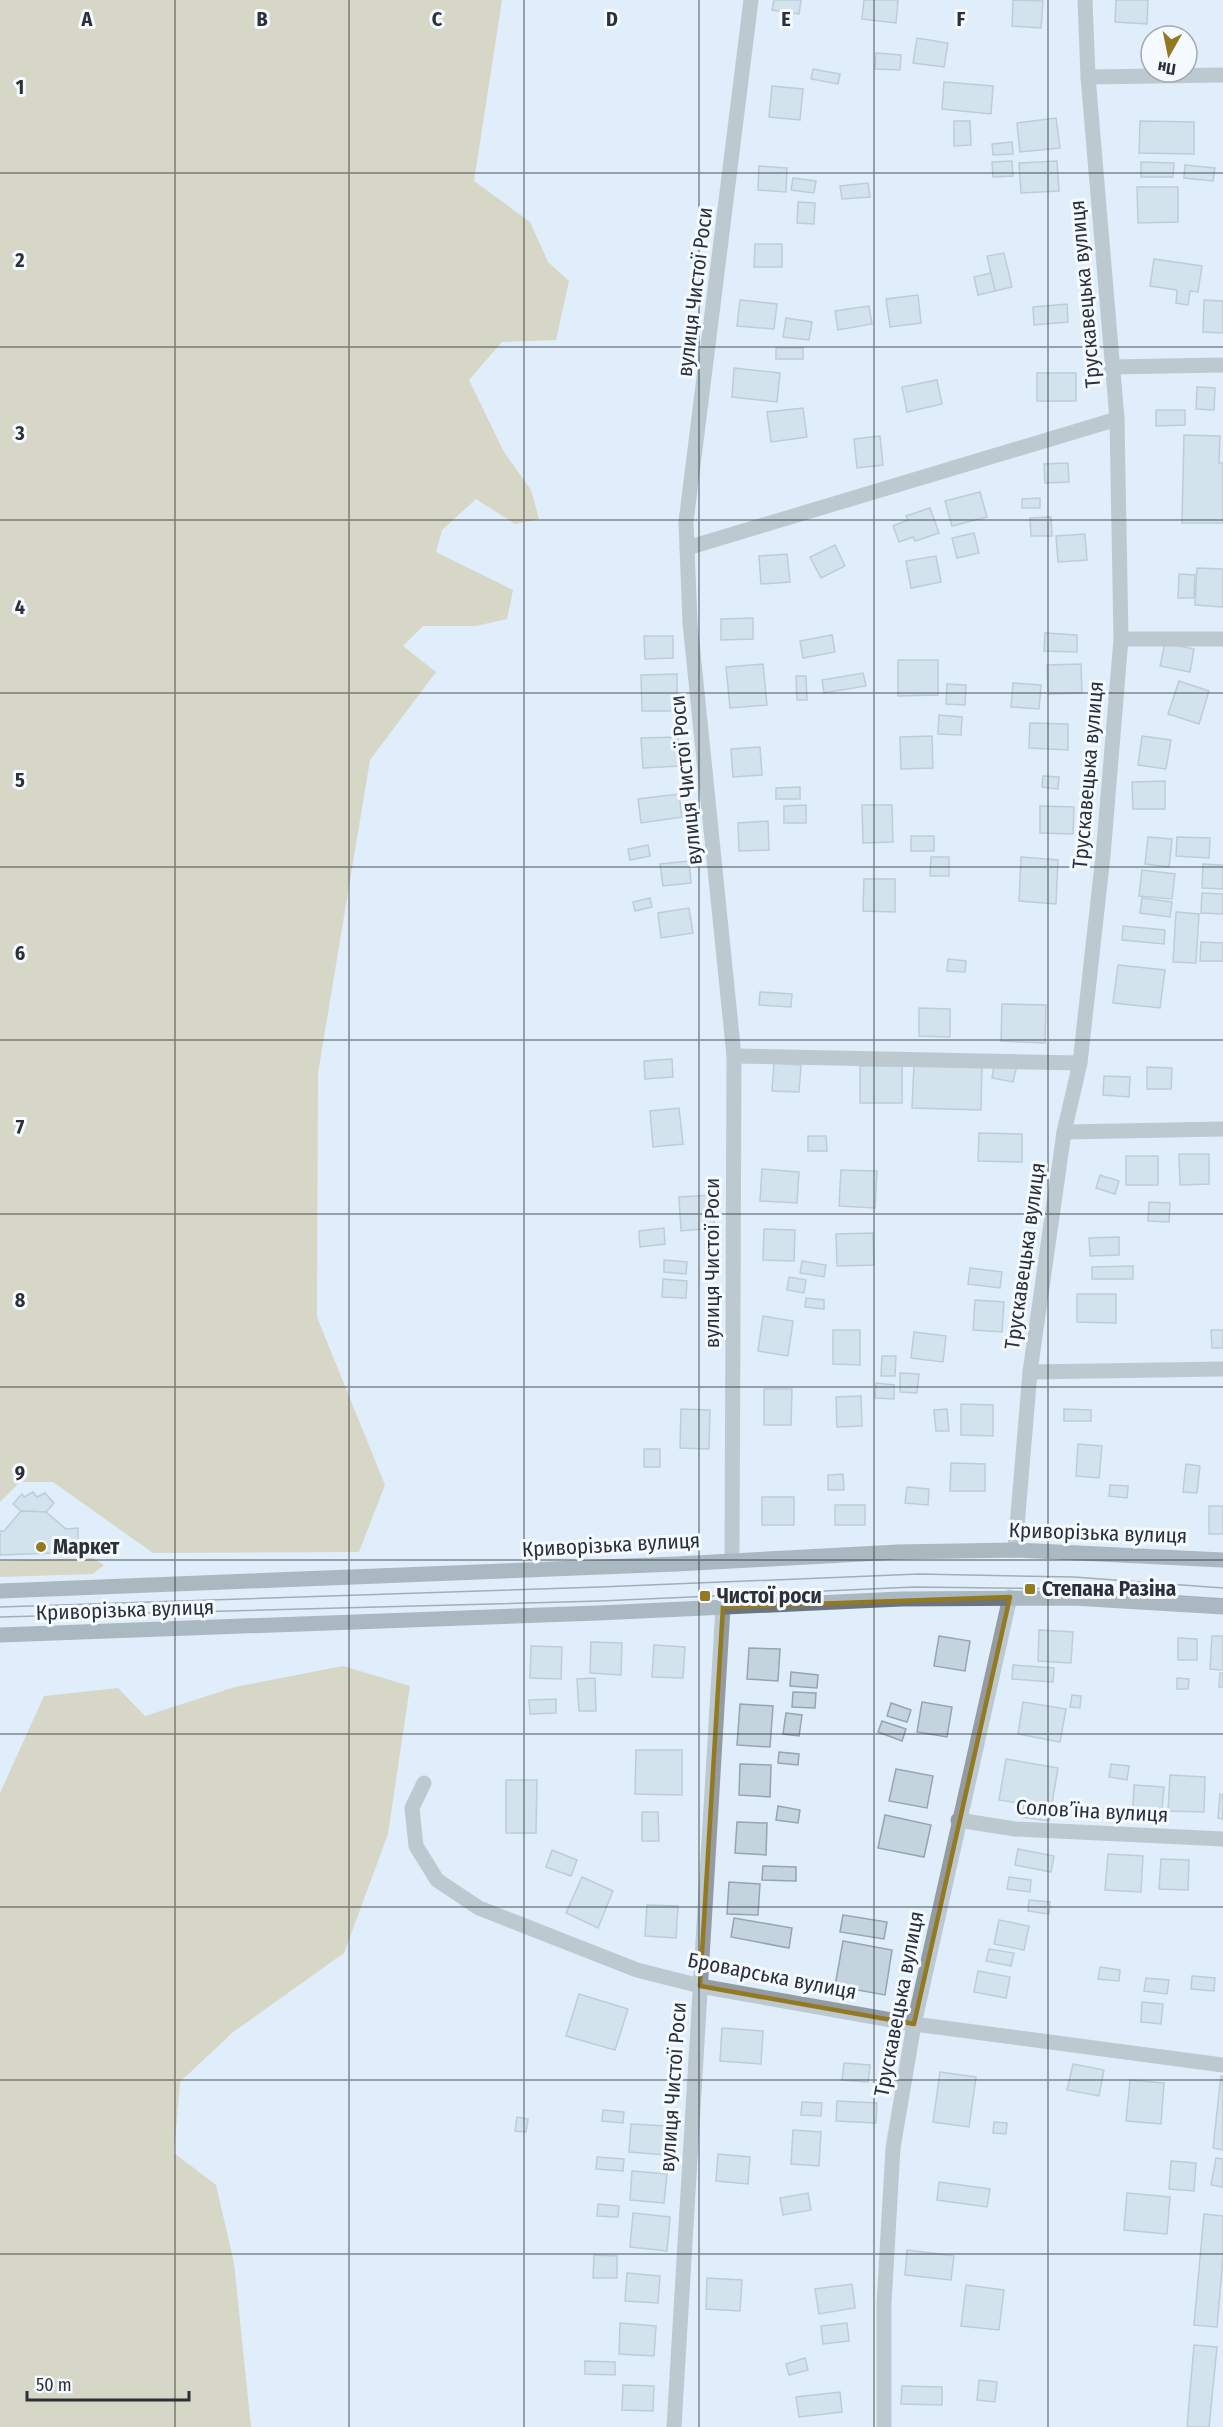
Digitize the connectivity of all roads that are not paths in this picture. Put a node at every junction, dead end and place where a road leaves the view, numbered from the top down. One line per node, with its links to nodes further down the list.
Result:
1 (751, 0): 8 (street, вулиця Чистої Роси)
2 (1085, 0): 4 (street, Трускавецька вулиця)
3 (1223, 75): 4 (street)
4 (1088, 77): 6 (street, Трускавецька вулиця)
5 (1223, 365): 6 (street)
6 (1111, 367): 7 (street, Трускавецька вулиця)
7 (1117, 419): 8 (street); 9 (street, Трускавецька вулиця)
8 (687, 548): 11 (street, вулиця Чистої Роси)
9 (1121, 639): 10 (street); 12 (street, Трускавецька вулиця)
10 (1223, 639)
11 (734, 1056): 12 (street); 18 (street, вулиця Чистої Роси)
12 (1080, 1063): 14 (street, Трускавецька вулиця)
13 (1223, 1129): 14 (street)
14 (1064, 1132): 16 (street, Трускавецька вулиця)
15 (1223, 1370): 16 (street)
16 (1030, 1372): 17 (street, Трускавецька вулиця)
17 (1015, 1550): 18 (main road, Криворізька вулиця); 19 (main road, Криворізька вулиця)
18 (732, 1560): 20 (main road, Криворізька вулиця)
19 (1223, 1560)
20 (0, 1591)
21 (1010, 1597): 22 (main road, Криворізька вулиця); 23 (main road, Криворізька вулиця); 26 (street, Трускавецька вулиця)
22 (723, 1607): 24 (main road, Криворізька вулиця); 28 (street, вулиця Чистої Роси)
23 (1223, 1607)
24 (0, 1635)
25 (423, 1783): 28 (street, Броварська вулиця)
26 (958, 1820): 27 (street, Соловʼїна вулиця); 29 (street, Трускавецька вулиця)
27 (1223, 1839)
28 (700, 1986): 29 (street, Броварська вулиця); 31 (street, вулиця Чистої Роси)
29 (914, 2024): 30 (street, Броварська вулиця); 32 (street, Трускавецька вулиця)
30 (1223, 2065)
31 (674, 2427)
32 (884, 2427)

